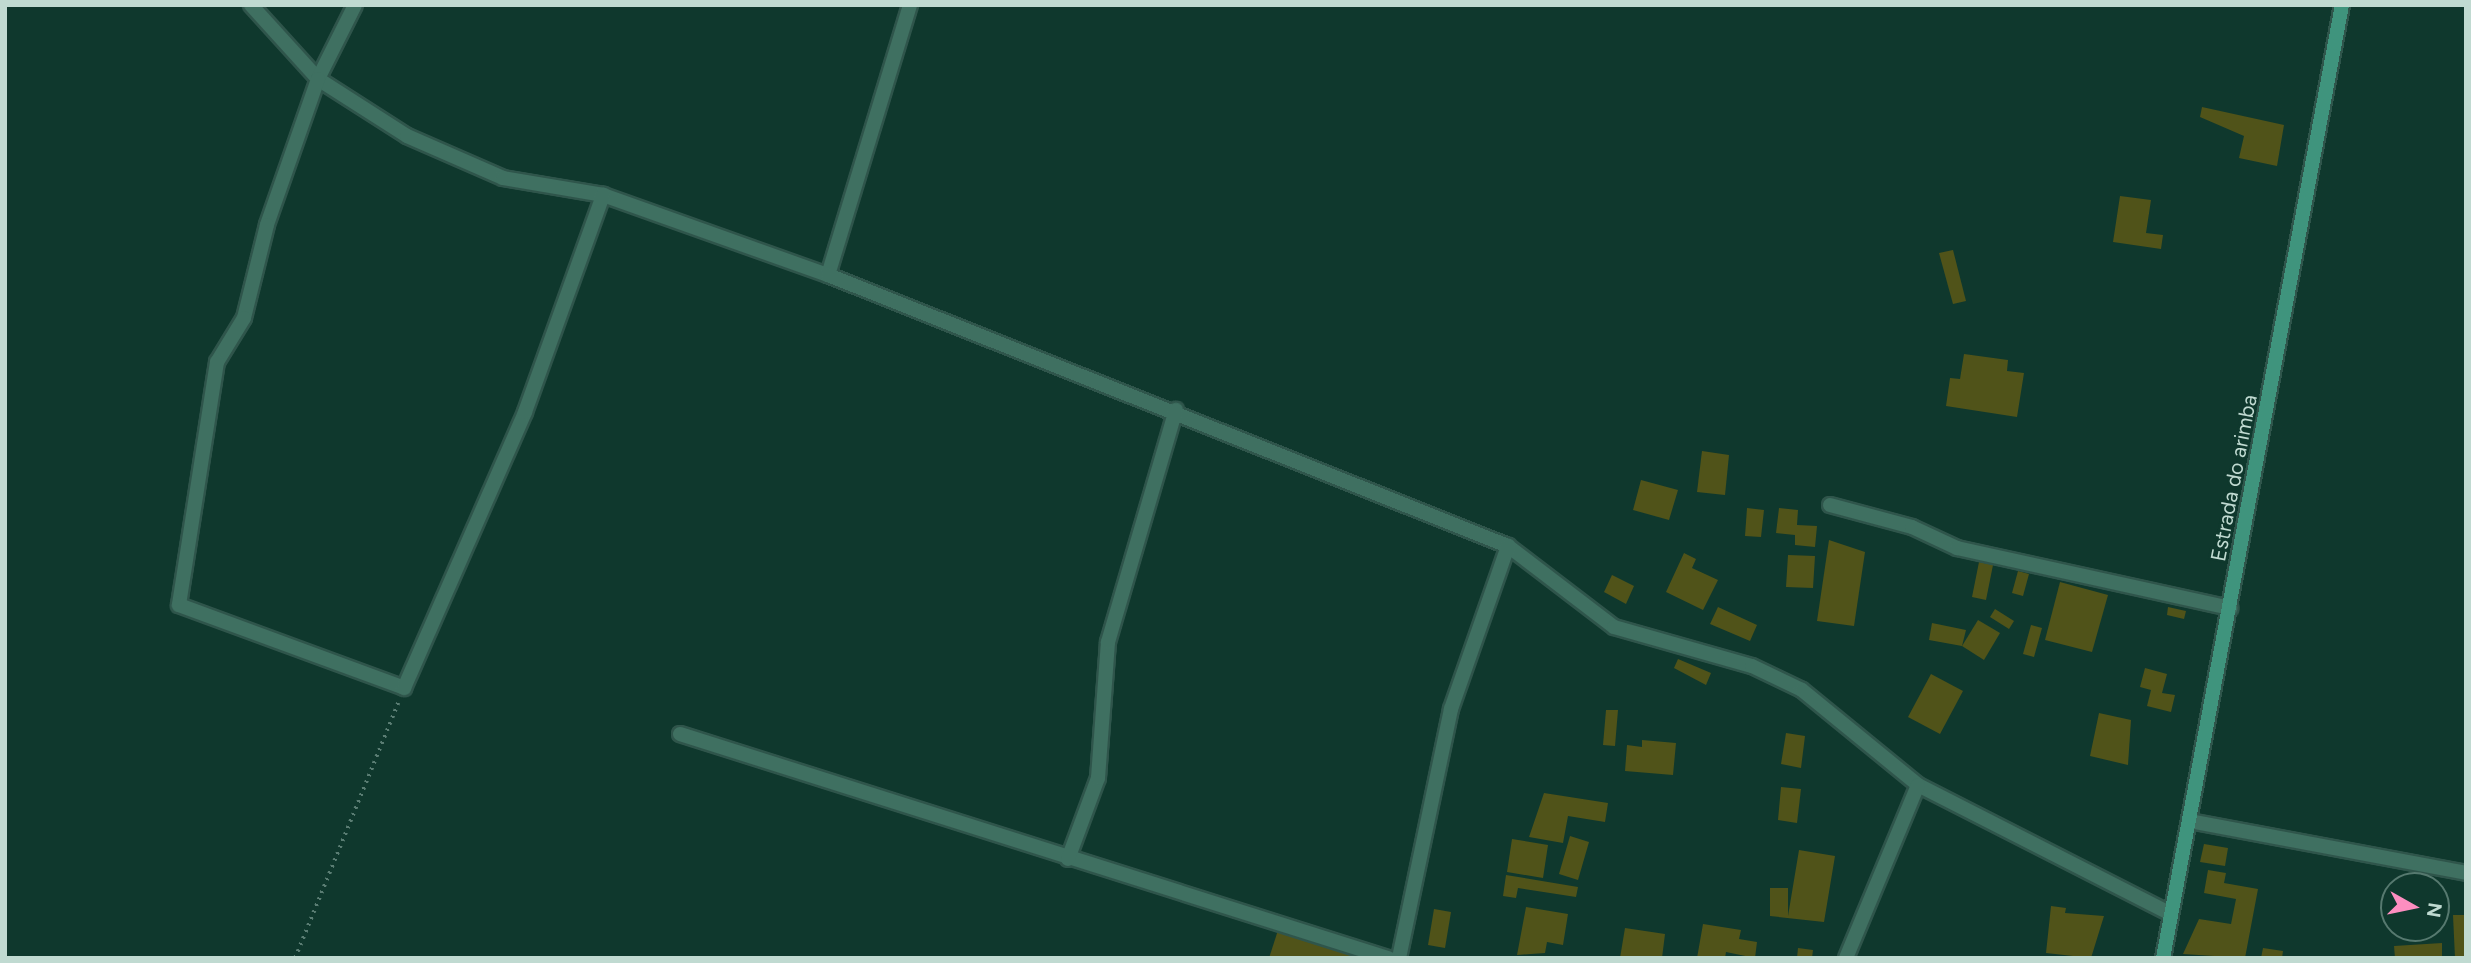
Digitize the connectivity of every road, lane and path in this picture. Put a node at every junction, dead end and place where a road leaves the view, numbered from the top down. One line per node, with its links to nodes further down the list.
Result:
1 (251, 5): 5 (street)
2 (355, 5): 5 (street)
3 (910, 5): 7 (street)
4 (2342, 5): 11 (main road, Estrada do arimba)
5 (318, 79): 6 (street); 12 (street)
6 (603, 195): 7 (street); 12 (street)
7 (828, 275): 8 (street)
8 (1175, 410): 10 (street); 16 (street)
9 (1830, 505): 11 (street)
10 (1508, 546): 14 (street); 21 (street)
11 (2230, 608): 15 (main road, Estrada do arimba)
12 (404, 688): 19 (path)
13 (680, 734): 16 (street)
14 (1918, 785): 18 (street); 22 (street)
15 (2189, 821): 17 (street); 18 (main road, Estrada do arimba)
16 (1068, 859): 20 (street)
17 (2466, 873)
18 (2171, 914): 23 (main road, Estrada do arimba)
19 (295, 958)
20 (1388, 958)
21 (1399, 958)
22 (1846, 958)
23 (2163, 958)

